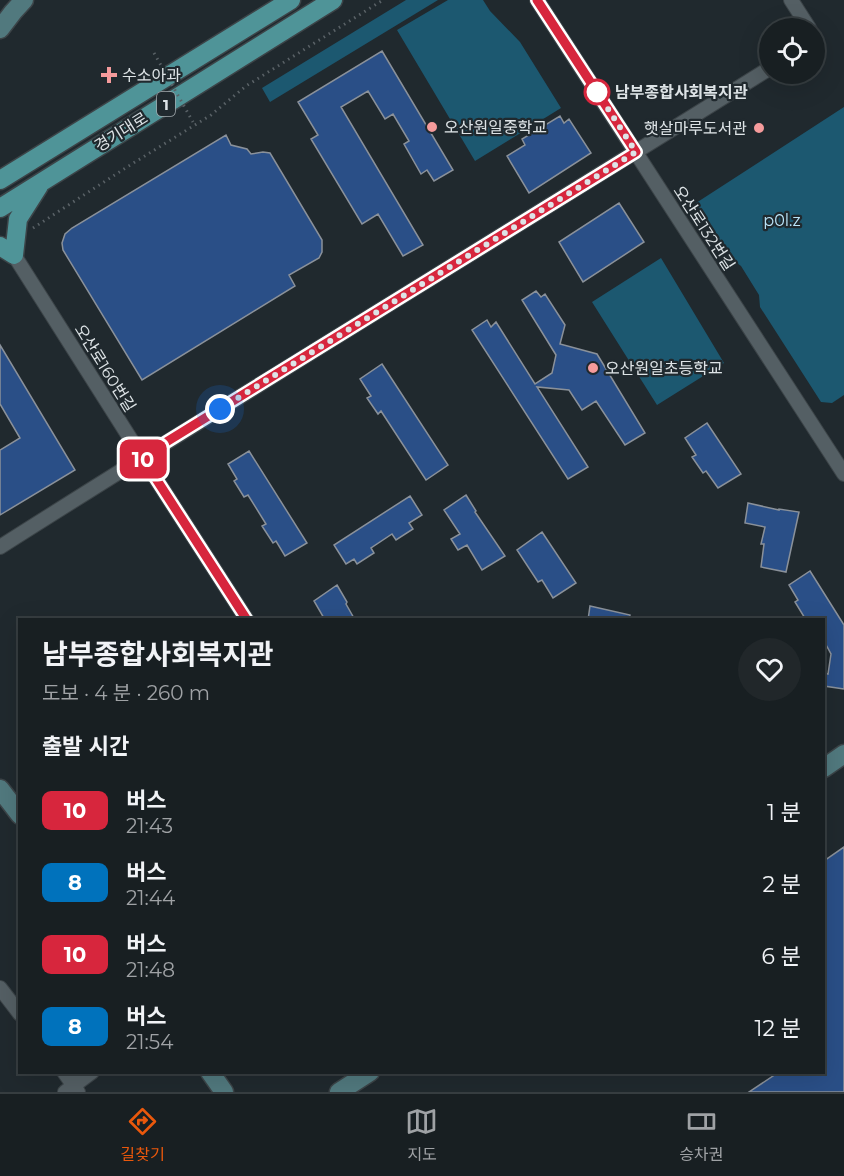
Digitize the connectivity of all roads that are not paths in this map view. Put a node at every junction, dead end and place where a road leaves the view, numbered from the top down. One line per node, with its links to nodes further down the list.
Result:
1 (24, 0): 7 (street)
2 (291, 0): 10 (main road, 경기대로 / 1)
3 (333, 0): 11 (main road, 경기대로 / 1)
4 (537, 0): 9 (street, 오산로132번길)
5 (791, 0): 6 (street)
6 (803, 18)
7 (0, 29)
8 (759, 75): 9 (street)
9 (636, 152): 14 (street); 15 (street, 오산로132번길)
10 (0, 180)
11 (42, 182): 12 (main road, 경기대로 / 1); 13 (main road)
12 (0, 208)
13 (7, 250): 14 (street, 오산로160번길)
14 (142, 457): 16 (street); 17 (street, 오산로160번길)
15 (844, 474)
16 (0, 547)
17 (246, 618)
18 (844, 754): 19 (street)
19 (825, 767)
20 (0, 988): 21 (street)
21 (18, 1011)
22 (65, 1074): 26 (street)
23 (90, 1074): 26 (street)
24 (211, 1074): 27 (street)
25 (367, 1074): 28 (street)
26 (72, 1090)
27 (224, 1092)
28 (339, 1092)

